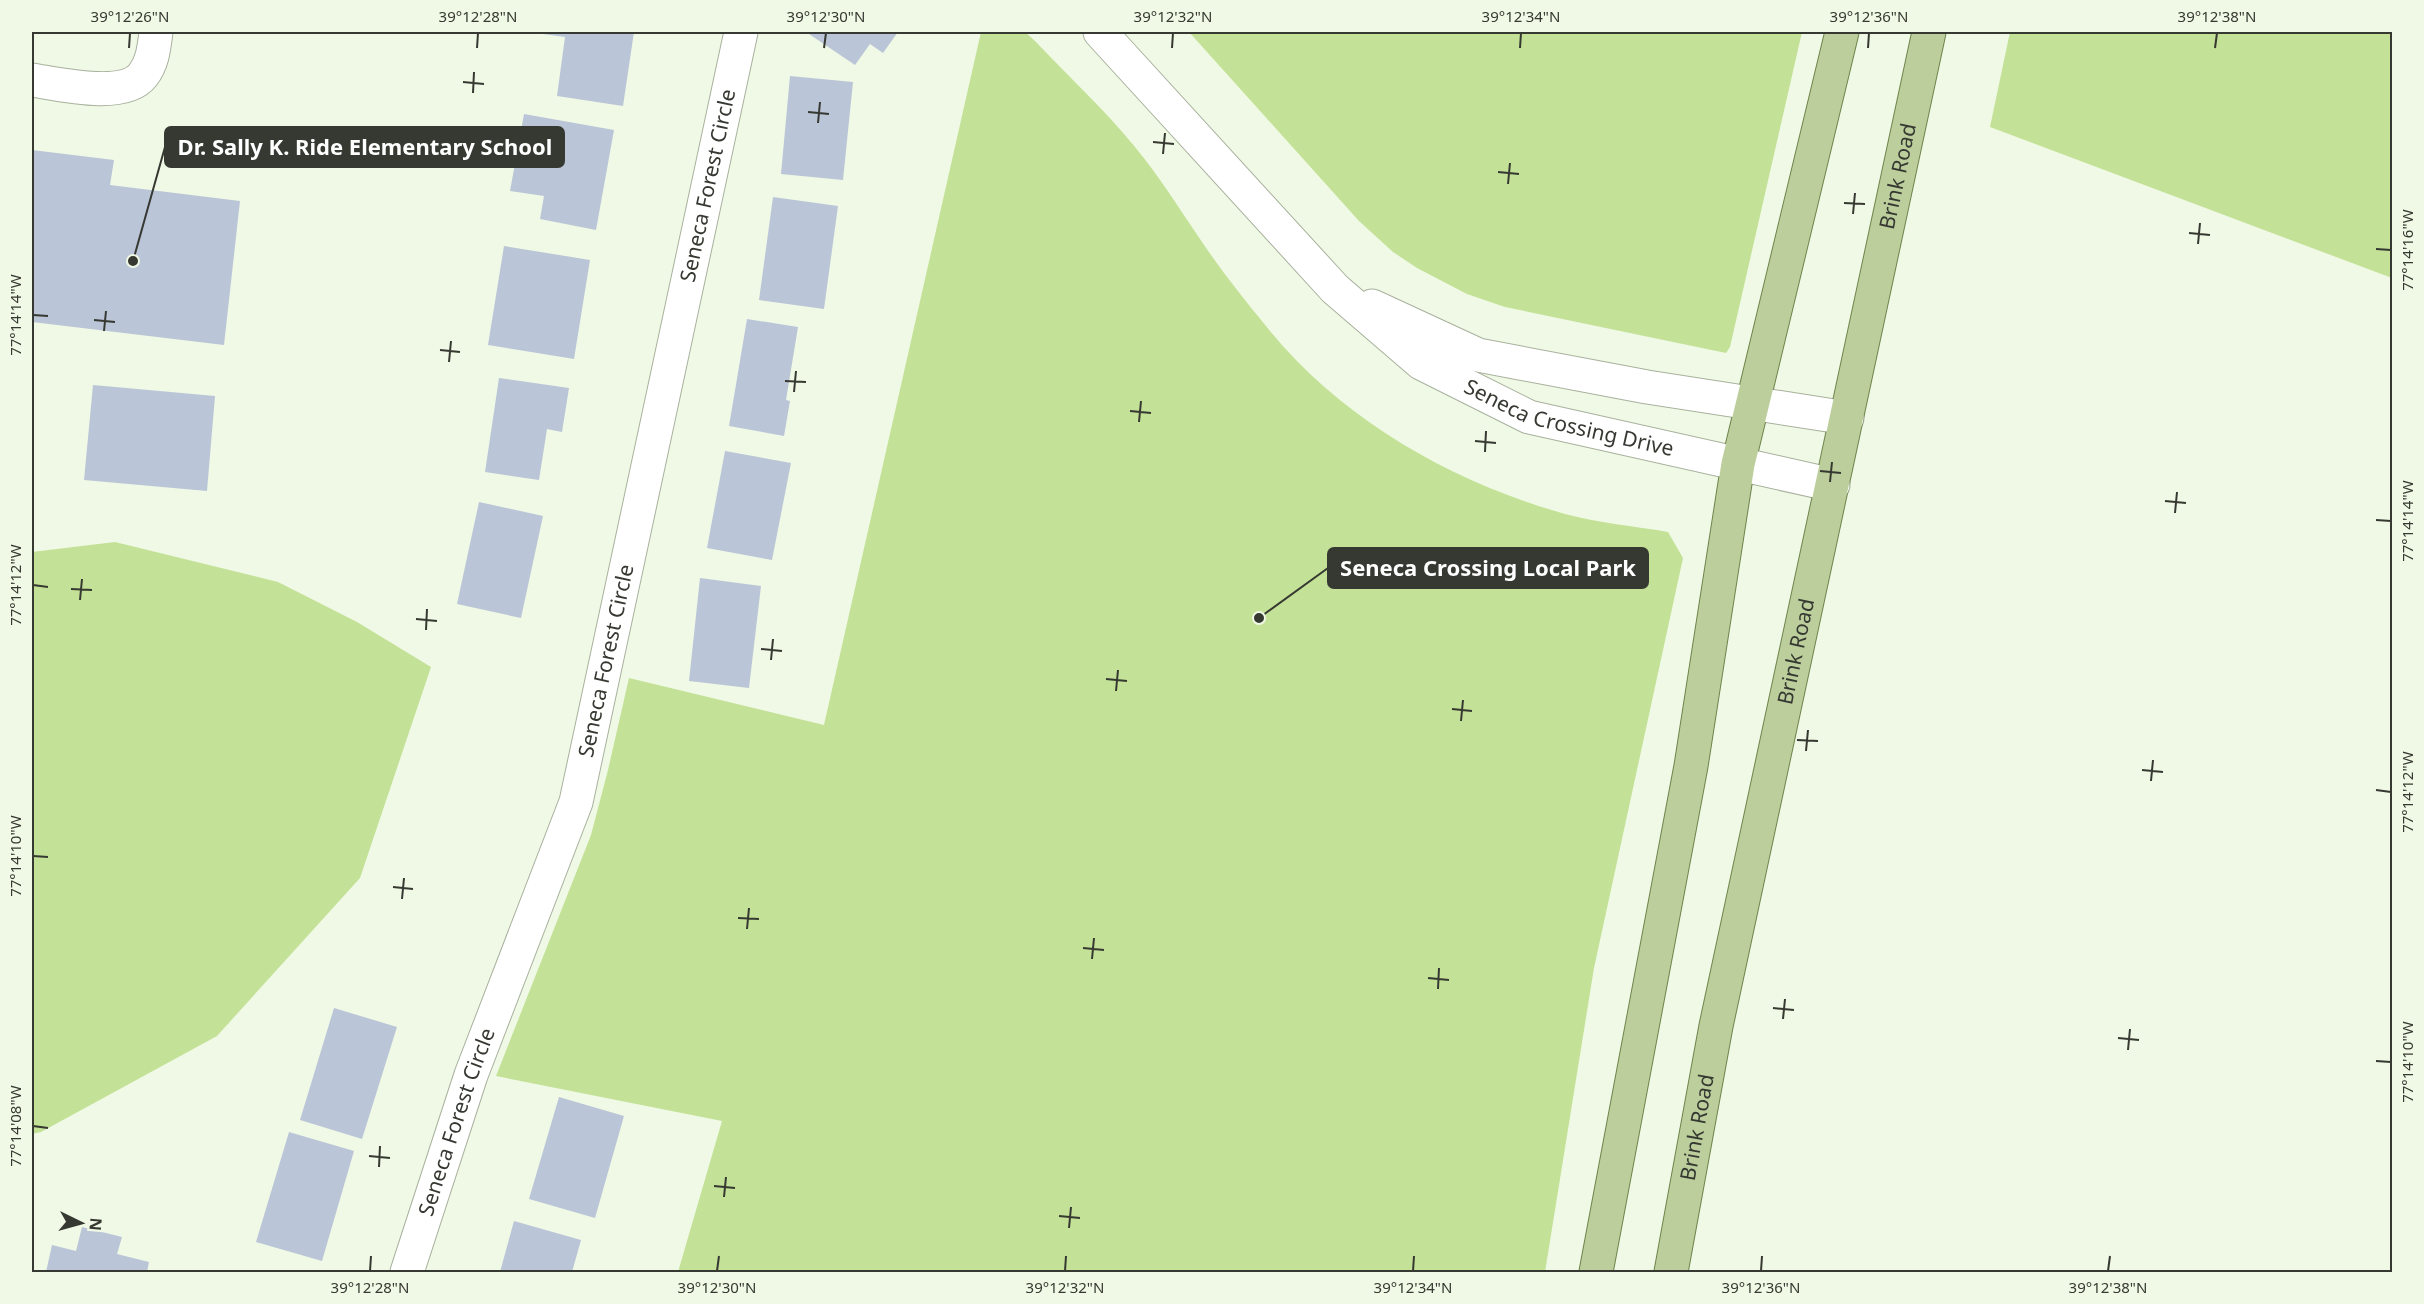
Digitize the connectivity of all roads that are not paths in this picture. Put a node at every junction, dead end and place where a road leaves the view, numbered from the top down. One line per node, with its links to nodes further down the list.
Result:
1 (156, 32): 6 (street)
2 (741, 32): 12 (street, Seneca Forest Circle)
3 (1100, 32): 7 (street, Seneca Crossing Drive)
4 (1842, 32): 8 (main road)
5 (1929, 32): 9 (main road, Brink Road)
6 (32, 80)
7 (1335, 289): 8 (street, Seneca Crossing Drive); 10 (street, Seneca Crossing Drive)
8 (1753, 404): 9 (street, Seneca Crossing Drive); 10 (main road)
9 (1847, 418): 11 (main road, Brink Road)
10 (1738, 464): 11 (street, Seneca Crossing Drive); 13 (main road)
11 (1833, 485): 14 (main road, Brink Road)
12 (407, 1272)
13 (1596, 1272)
14 (1671, 1272)

